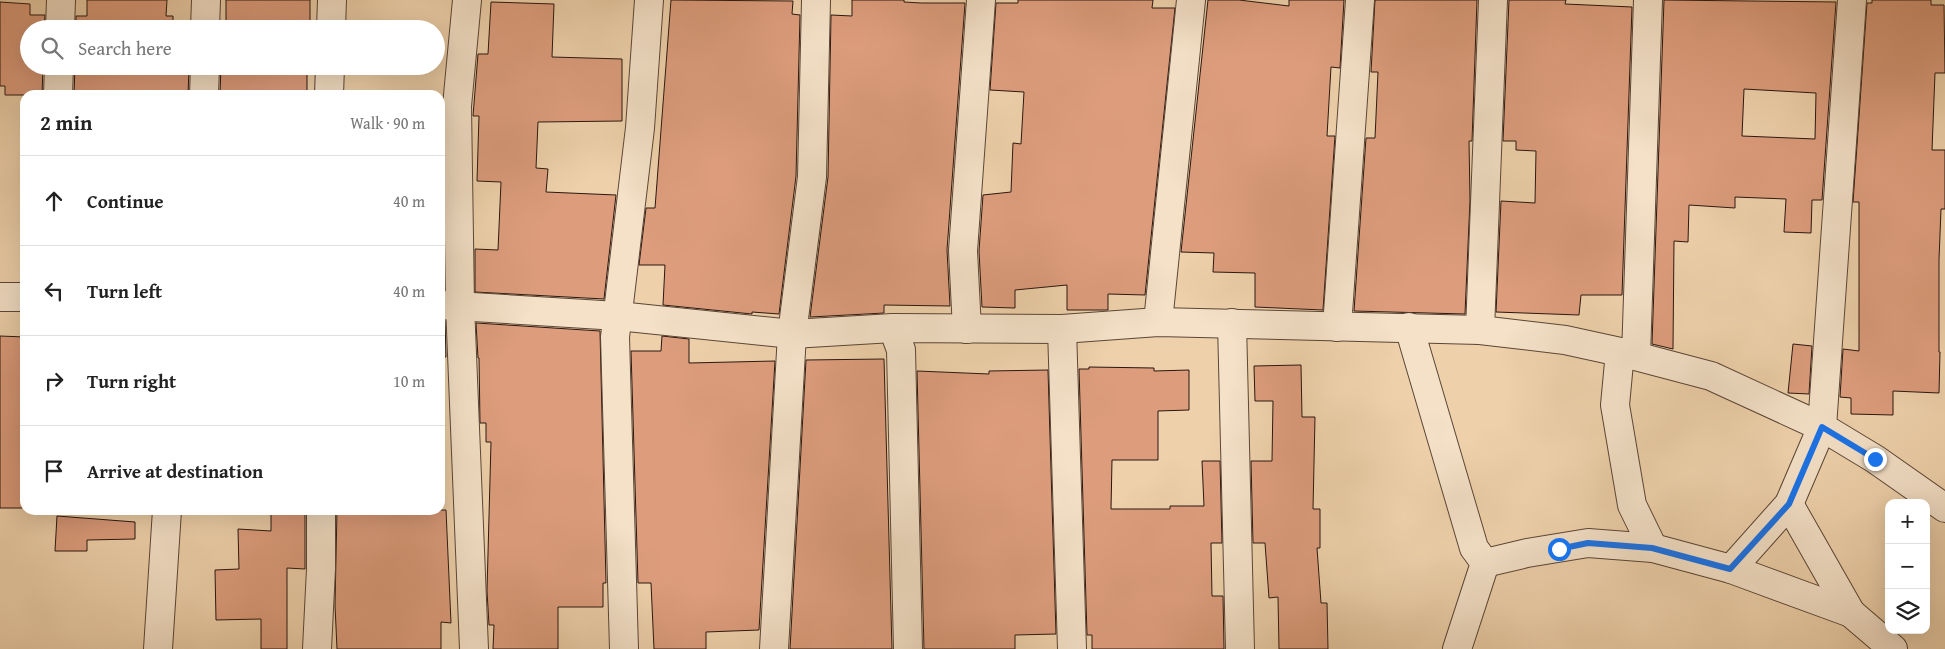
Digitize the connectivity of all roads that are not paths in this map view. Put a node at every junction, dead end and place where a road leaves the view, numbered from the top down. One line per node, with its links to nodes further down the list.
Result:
1 (61, 0): 13 (street)
2 (206, 0): 14 (street)
3 (332, 0): 15 (street)
4 (467, 0): 24 (street)
5 (649, 0): 25 (street)
6 (816, 0): 34 (street)
7 (981, 0): 31 (street)
8 (1191, 0): 26 (street)
9 (1360, 0): 28 (street)
10 (1493, 0): 33 (street)
11 (1648, 0): 35 (street)
12 (1852, 0): 36 (street)
13 (60, 20)
14 (205, 20)
15 (331, 20)
16 (59, 75): 19 (street)
17 (205, 75): 20 (street)
18 (330, 75): 21 (street)
19 (58, 90)
20 (204, 90)
21 (329, 90)
22 (0, 297): 23 (street)
23 (20, 297)
24 (450, 305): 25 (street); 47 (street)
25 (618, 316): 34 (street); 48 (street)
26 (1158, 322): 27 (street); 32 (street)
27 (1232, 323): 28 (street); 52 (street)
28 (1337, 327): 29 (street)
29 (1410, 327): 33 (street); 42 (street)
30 (893, 328): 31 (street); 34 (street); 50 (street)
31 (967, 329): 32 (street)
32 (1062, 329): 51 (street)
33 (1480, 330): 35 (street)
34 (792, 334): 49 (street)
35 (1628, 354): 36 (street); 41 (street)
36 (1822, 427): 37 (street); 38 (street)
37 (1789, 504): 43 (street); 44 (street)
38 (1945, 508)
39 (166, 515): 45 (street)
40 (321, 515): 46 (street)
41 (1652, 548): 42 (street); 43 (street)
42 (1485, 563): 53 (street)
43 (1730, 569): 44 (street)
44 (1851, 614): 54 (street)
45 (158, 649)
46 (317, 649)
47 (474, 649)
48 (624, 649)
49 (774, 649)
50 (908, 649)
51 (1072, 649)
52 (1240, 649)
53 (1457, 649)
54 (1893, 649)

